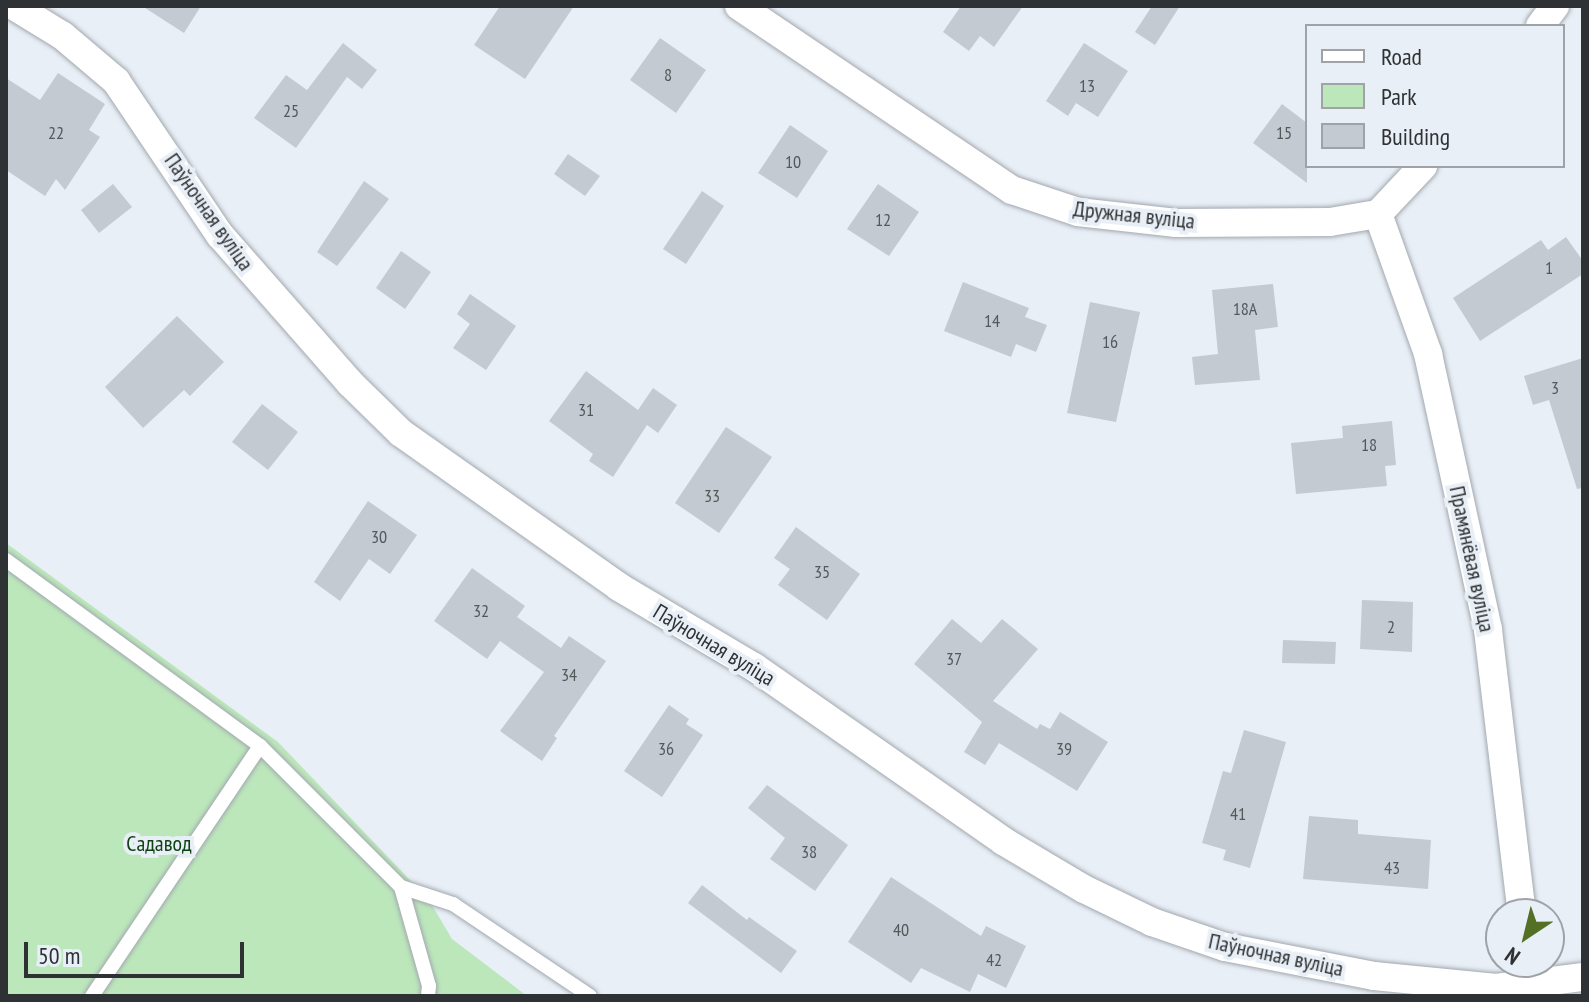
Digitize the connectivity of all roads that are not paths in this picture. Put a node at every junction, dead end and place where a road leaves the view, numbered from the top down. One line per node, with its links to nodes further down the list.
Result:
1 (14, 6): 12 (street, Паўночная вуліца)
2 (739, 6): 6 (street, Дружная вуліца)
3 (1555, 6): 4 (street)
4 (1542, 24)
5 (1421, 168): 6 (street)
6 (1378, 214): 10 (street, Прамянёвая вуліца)
7 (6, 560): 8 (lane)
8 (260, 746): 9 (lane); 14 (lane)
9 (401, 887): 13 (lane); 15 (lane)
10 (1520, 898)
11 (1583, 977): 12 (street, Паўночная вуліца)
12 (1532, 981)
13 (431, 993)
14 (92, 996)
15 (590, 996)

